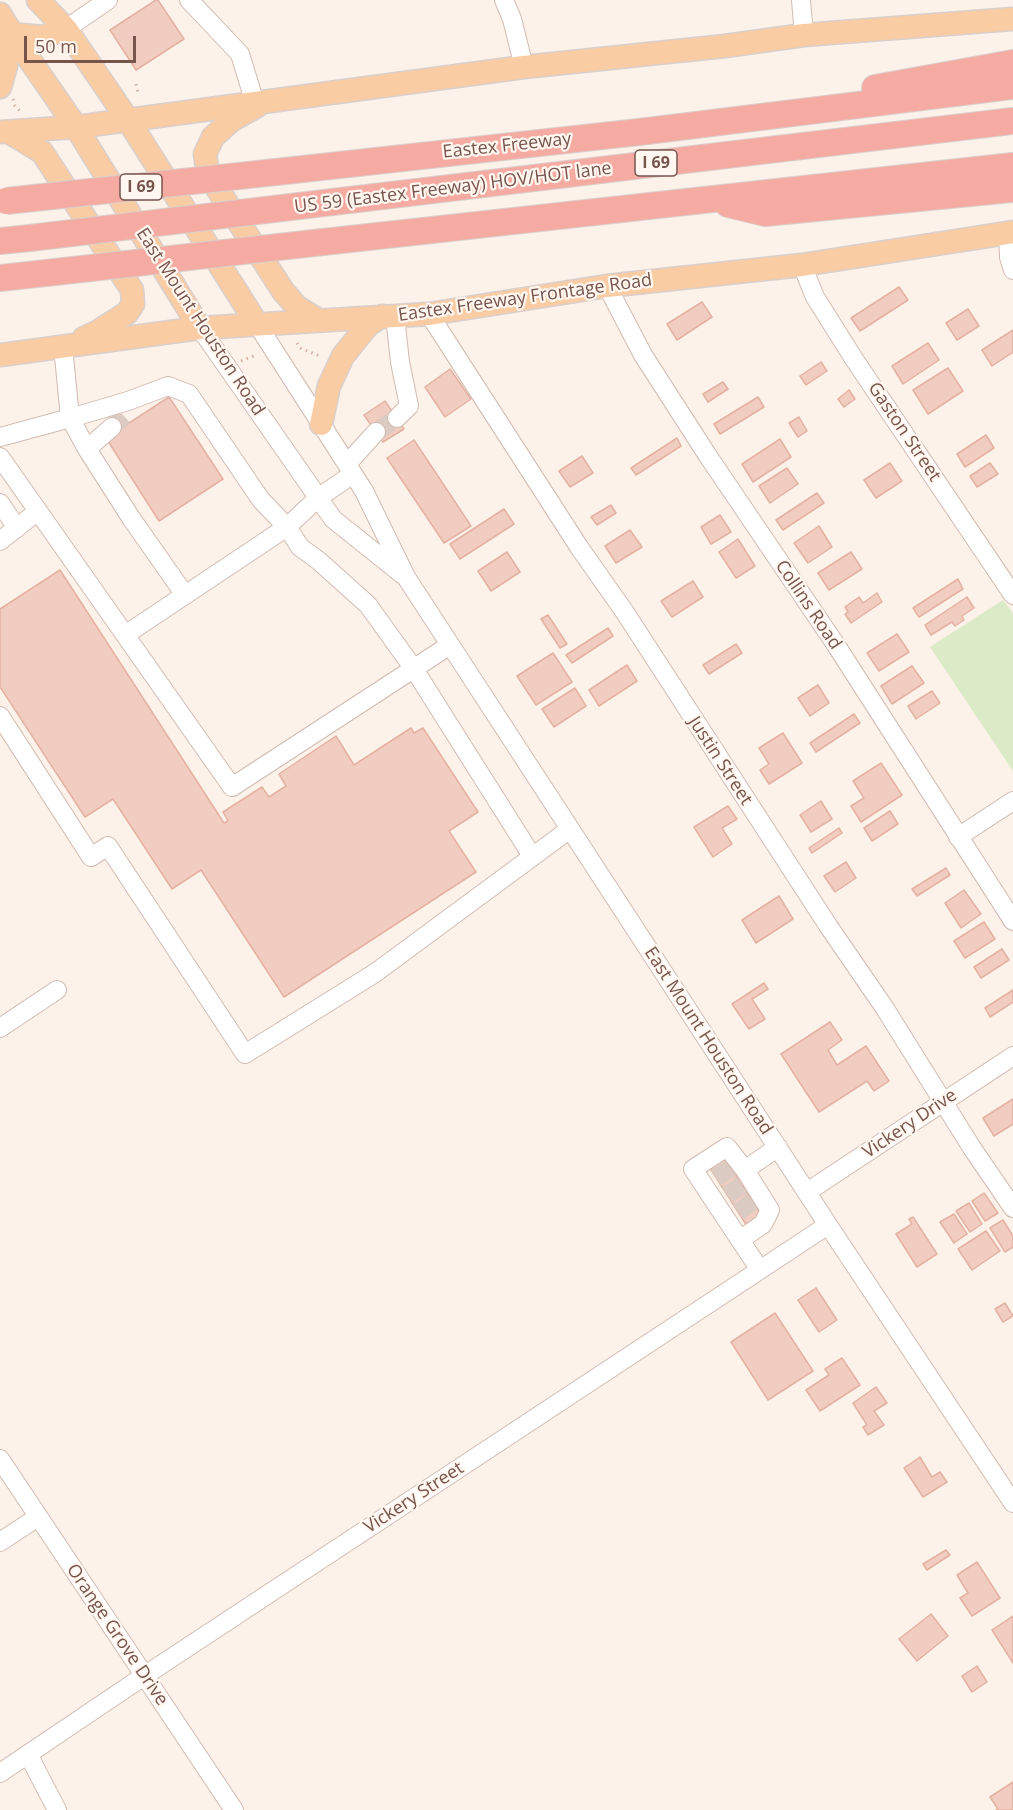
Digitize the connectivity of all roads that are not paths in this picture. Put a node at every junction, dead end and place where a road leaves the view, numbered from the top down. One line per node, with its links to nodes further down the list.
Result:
1 (39, 0): 8 (main road, East Mount Houston Road)
2 (108, 0): 8 (street)
3 (189, 0): 14 (street)
4 (504, 0): 11 (street)
5 (801, 0): 9 (street)
6 (1013, 19): 9 (main road)
7 (7, 25): 8 (main road); 13 (main road); 18 (main road, East Mount Houston Road)
8 (66, 29): 16 (main road, East Mount Houston Road)
9 (804, 35): 11 (main road)
10 (1013, 63): 15 (highway)
11 (524, 67): 14 (main road)
12 (1013, 86): 15 (highway, Eastex Freeway / I 69)
13 (4, 91)
14 (261, 102): 16 (main road); 32 (main road)
15 (809, 110): 23 (highway, Eastex Freeway / I 69, bridge)
16 (128, 120): 18 (main road); 33 (main road, East Mount Houston Road)
17 (1013, 121): 25 (highway, US 59 (Eastex Freeway) HOV/HOT lane / I 69, bridge)
18 (76, 127): 19 (main road); 34 (main road, East Mount Houston Road)
19 (5, 132): 35 (main road)
20 (1013, 166): 22 (highway, I 69)
21 (1013, 189): 22 (highway)
22 (710, 200): 28 (highway, I 69, bridge)
23 (3, 202)
24 (1010, 233): 26 (main road, Eastex Freeway Frontage Road); 27 (street)
25 (0, 241)
26 (802, 265): 29 (main road, Eastex Freeway Frontage Road); 54 (street, Gaston Street)
27 (1013, 270)
28 (0, 278)
29 (607, 286): 30 (main road, Eastex Freeway Frontage Road); 61 (street, Collins Road)
30 (429, 314): 31 (main road, Eastex Freeway Frontage Road); 67 (street, Justin Street)
31 (389, 316): 32 (main road, Eastex Freeway Frontage Road); 39 (street); 40 (main road)
32 (318, 320): 33 (main road, Eastex Freeway Frontage Road)
33 (257, 324): 34 (main road, Eastex Freeway Frontage Road); 40 (street, East Mount Houston Road)
34 (200, 328): 35 (main road, Eastex Freeway Frontage Road); 46 (street, East Mount Houston Road)
35 (63, 346): 36 (main road, Eastex Freeway Frontage Road); 38 (street)
36 (0, 355)
37 (141, 396): 38 (street); 43 (street); 49 (street)
38 (70, 418): 42 (street); 43 (street)
39 (397, 418)
40 (321, 424): 45 (street, East Mount Houston Road)
41 (376, 432): 45 (street)
42 (0, 437)
43 (87, 449): 53 (street)
44 (0, 457): 48 (street)
45 (350, 469): 46 (street); 52 (street, East Mount Houston Road)
46 (318, 498): 49 (street); 52 (street, East Mount Houston Road)
47 (0, 503): 50 (street)
48 (38, 511): 50 (street); 55 (street)
49 (287, 527): 53 (street); 57 (street)
50 (17, 528): 51 (street)
51 (0, 541)
52 (406, 578): 56 (street, East Mount Houston Road)
53 (185, 595): 55 (street)
54 (1013, 595)
55 (125, 634): 57 (street)
56 (450, 645): 57 (street); 60 (street, East Mount Houston Road)
57 (414, 669): 62 (street)
58 (0, 716): 62 (street)
59 (1013, 801): 61 (street)
60 (570, 829): 62 (street); 68 (street, East Mount Houston Road)
61 (958, 837): 63 (street, Collins Road)
62 (532, 856)
63 (1013, 921)
64 (57, 990): 65 (street)
65 (0, 1028)
66 (1013, 1056): 67 (street, Vickery Drive)
67 (944, 1102): 70 (street, Vickery Drive); 72 (street, Justin Street)
68 (778, 1148): 69 (street); 70 (street, East Mount Houston Road)
69 (730, 1181): 71 (street); 71 (street)
70 (807, 1192): 73 (street, East Mount Houston Road)
71 (745, 1207): 74 (street); 74 (street)
72 (1013, 1208)
73 (828, 1225): 75 (street, Vickery Street); 77 (street, East Mount Houston Road)
74 (740, 1240): 75 (street)
75 (760, 1270): 80 (street, Vickery Street)
76 (0, 1459): 78 (street, Orange Grove Drive)
77 (1013, 1503)
78 (38, 1517): 79 (street); 80 (street, Orange Grove Drive)
79 (0, 1542)
80 (144, 1676): 81 (street, Vickery Street); 84 (street, Orange Grove Drive)
81 (28, 1754): 82 (street, Vickery Street); 83 (street)
82 (0, 1773)
83 (57, 1810)
84 (234, 1810)

